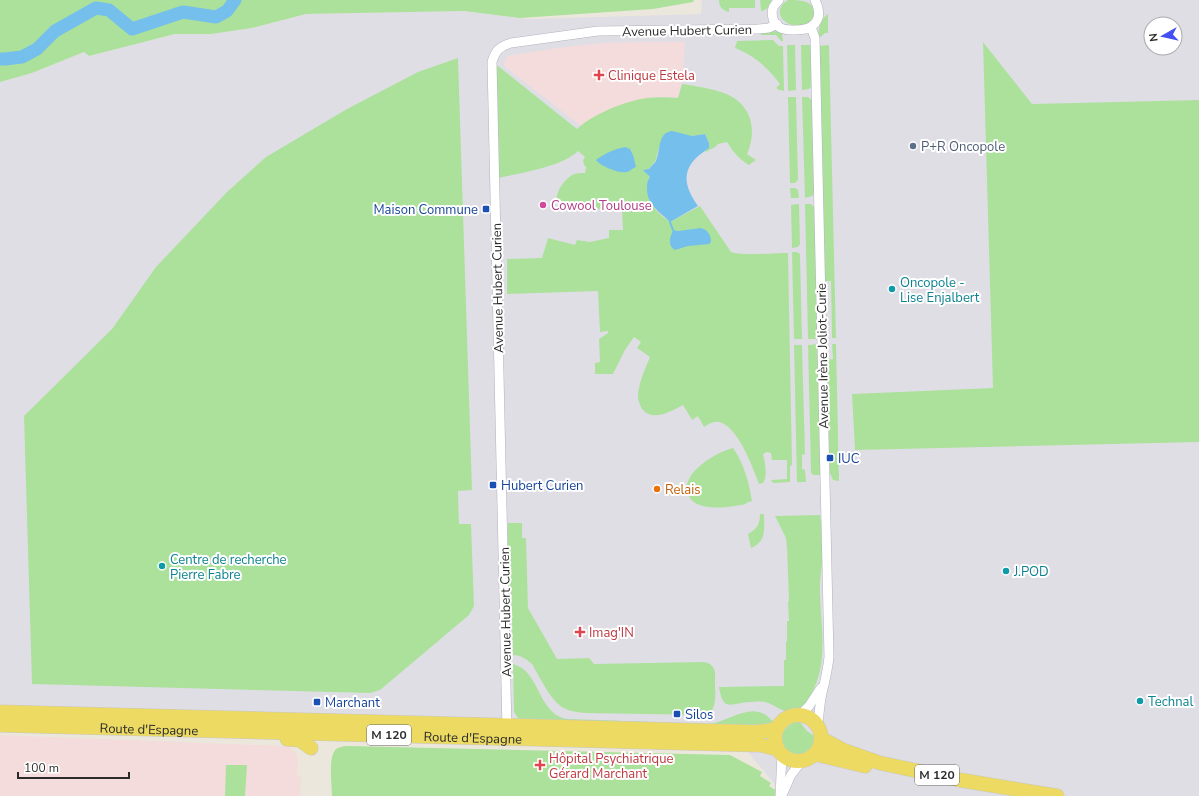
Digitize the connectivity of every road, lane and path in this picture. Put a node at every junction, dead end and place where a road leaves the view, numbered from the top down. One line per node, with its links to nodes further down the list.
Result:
1 (778, 0): 3 (street)
2 (815, 0): 4 (street)
3 (777, 24): 4 (street); 11 (street, Avenue Hubert Curien)
4 (811, 27): 5 (street, Avenue Irène Joliot-Curie)
5 (823, 685): 7 (street, Avenue Irène Joliot-Curie); 12 (street, Avenue Irène Joliot-Curie)
6 (0, 712): 11 (main road, Route d'Espagne / M 120)
7 (800, 715): 9 (main road); 12 (main road)
8 (0, 725): 10 (main road, Route d'Espagne / M 120)
9 (777, 729): 11 (main road, Route d'Espagne / M 120); 14 (main road)
10 (234, 732): 11 (main road, Route d'Espagne / M 120); 13 (main road)
11 (507, 732): 14 (main road, Route d'Espagne / M 120)
12 (820, 732): 15 (main road); 19 (main road, M 120)
13 (311, 748)
14 (780, 752): 16 (main road); 17 (street)
15 (815, 754): 16 (main road); 18 (main road, M 120)
16 (800, 762): 17 (street)
17 (781, 796)
18 (1008, 796)
19 (1057, 796)

